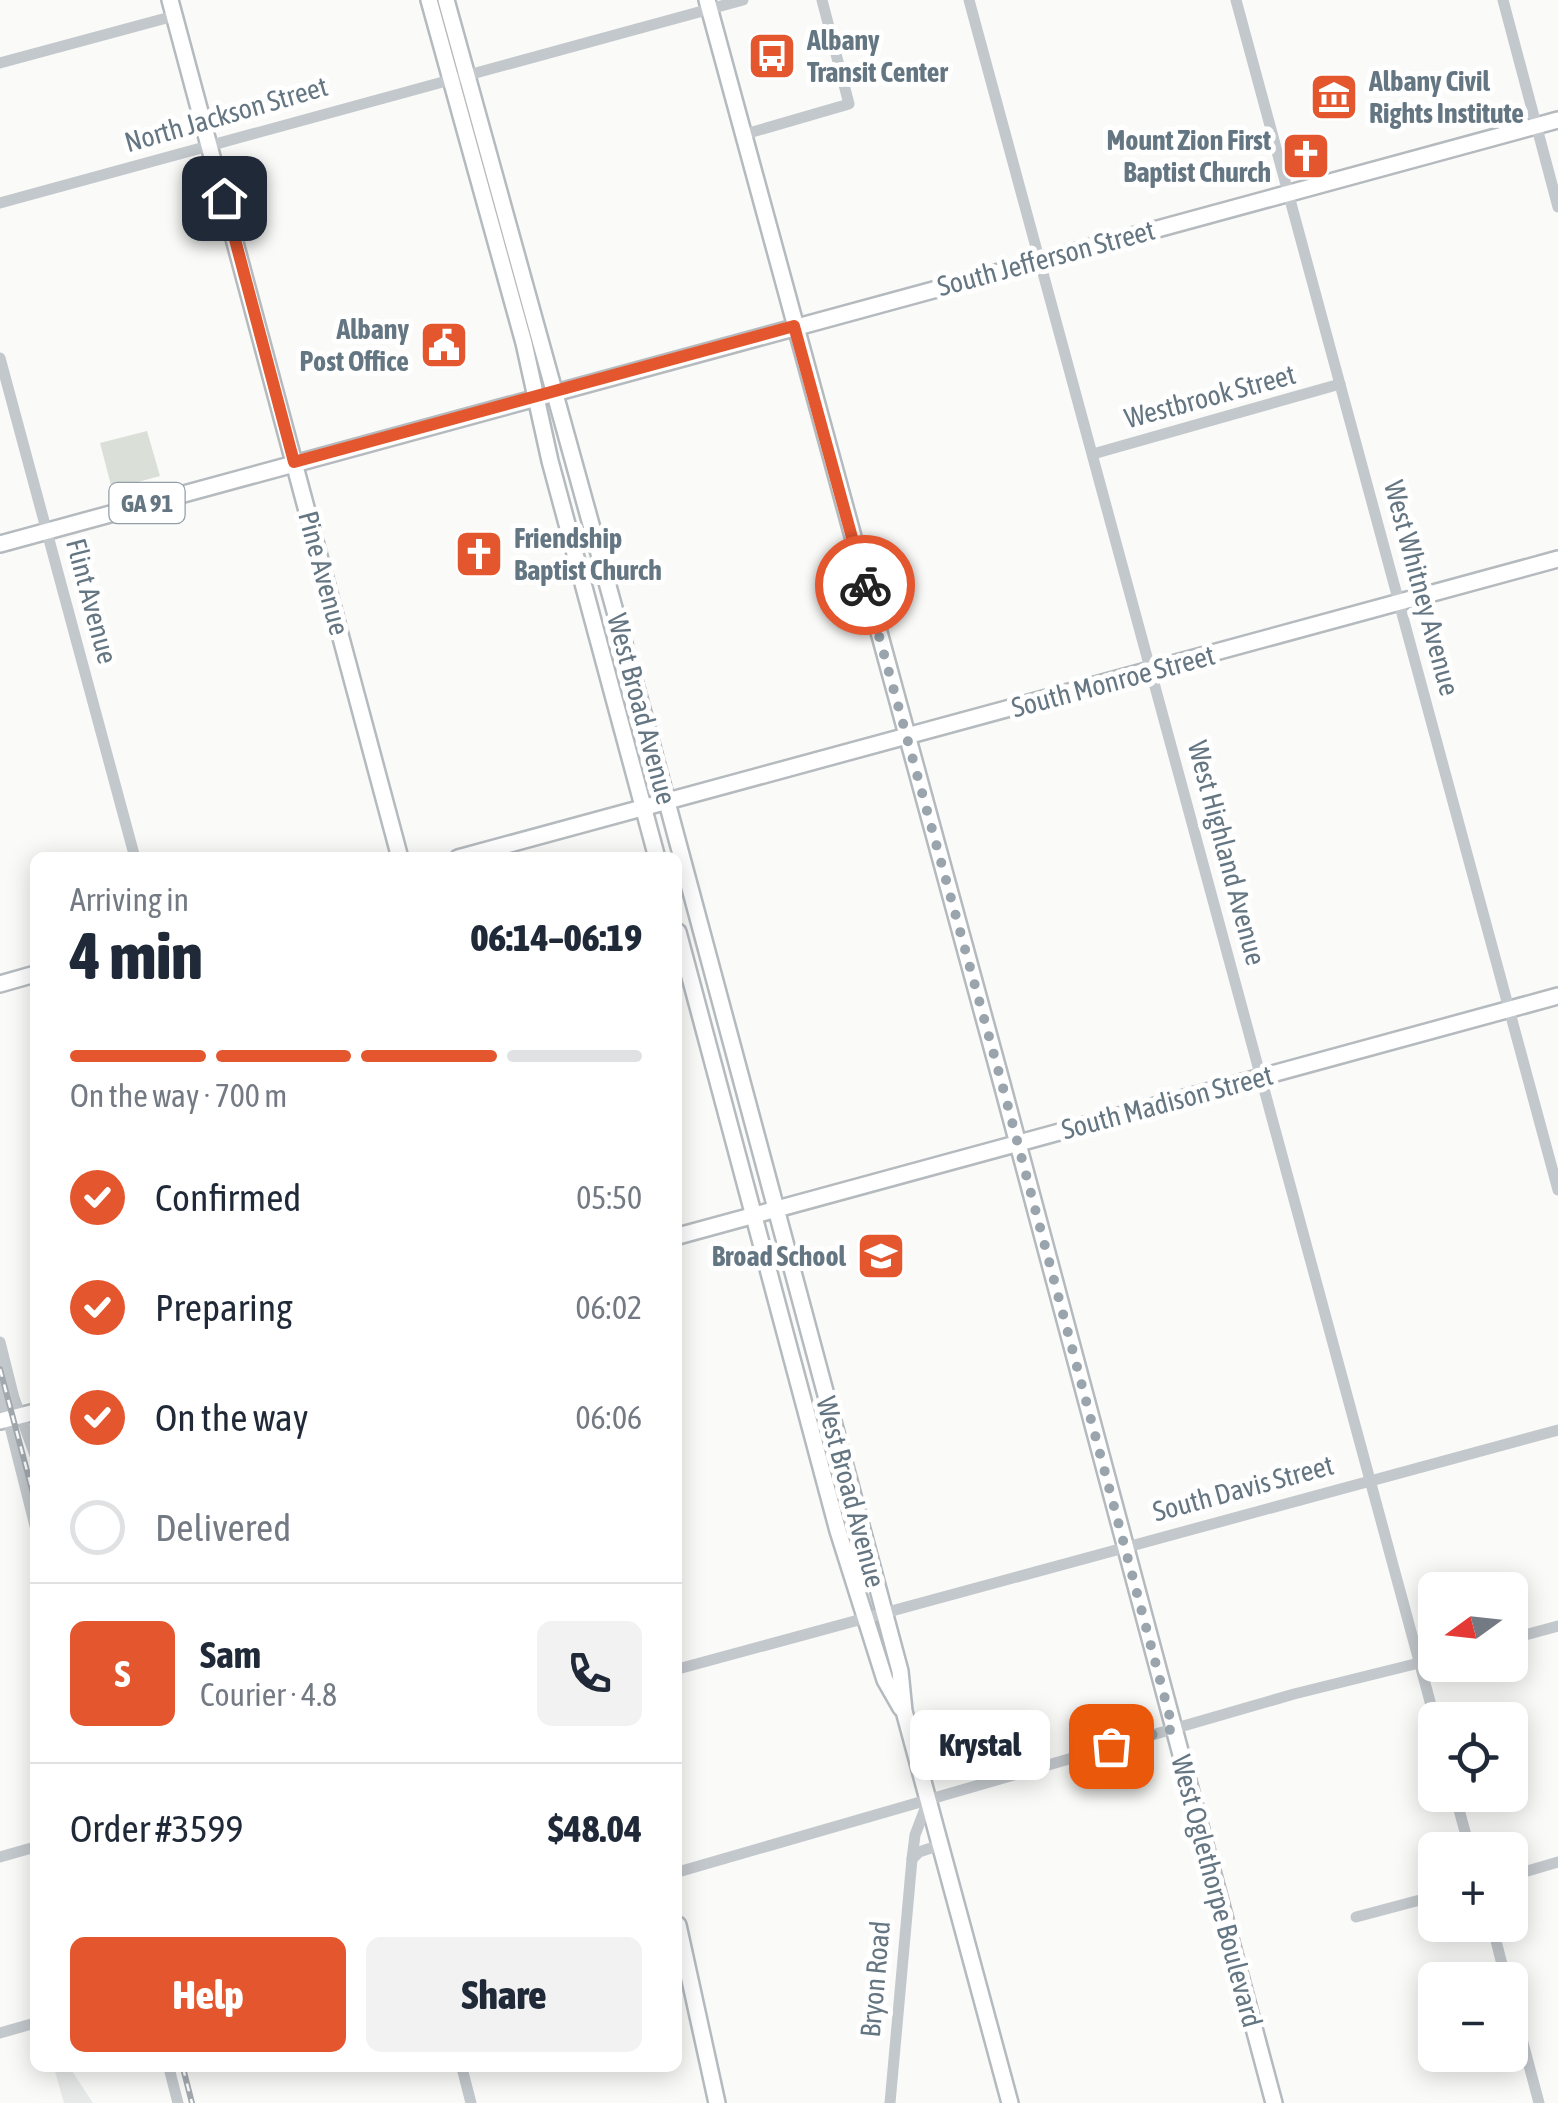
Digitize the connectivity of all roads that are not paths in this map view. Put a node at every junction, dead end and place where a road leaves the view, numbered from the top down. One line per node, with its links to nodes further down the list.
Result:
1 (429, 0): 11 (main road, West Broad Avenue)
2 (446, 0): 11 (main road, West Broad Avenue)
3 (743, 0): 8 (street, North Jackson Street)
4 (822, 0): 14 (street)
5 (970, 0): 19 (street, West Highland Avenue)
6 (1236, 0): 16 (street, West Whitney Avenue)
7 (1503, 0): 13 (street)
8 (708, 5): 11 (street, North Jackson Street); 14 (main road, West Oglethorpe Boulevard)
9 (172, 8): 10 (street); 15 (main road, Pine Avenue)
10 (0, 63)
11 (458, 76): 15 (street, North Jackson Street); 23 (main road, West Broad Avenue); 24 (main road, West Broad Avenue)
12 (1558, 120): 13 (main road, South Jefferson Street / GA 91)
13 (1536, 126): 16 (main road, South Jefferson Street / GA 91); 18 (street)
14 (742, 135): 20 (main road, West Oglethorpe Boulevard)
15 (210, 145): 17 (street, North Jackson Street); 26 (main road, Pine Avenue)
16 (1288, 193): 19 (main road, South Jefferson Street / GA 91); 22 (street, West Whitney Avenue)
17 (0, 203)
18 (1558, 207)
19 (1040, 259): 20 (main road, South Jefferson Street / GA 91); 25 (street, West Highland Avenue)
20 (794, 326): 23 (main road, South Jefferson Street / GA 91); 32 (main road, West Oglethorpe Boulevard)
21 (0, 358): 27 (street, Flint Avenue)
22 (1340, 384): 25 (street, Westbrook Street); 30 (street, West Whitney Avenue)
23 (554, 392): 24 (main road, South Jefferson Street / GA 91); 33 (main road, West Broad Avenue)
24 (534, 398): 26 (main road, GA 91); 34 (main road, West Broad Avenue)
25 (1093, 454): 31 (street, West Highland Avenue)
26 (294, 462): 27 (main road, GA 91); 36 (main road, Pine Avenue)
27 (47, 531): 28 (main road, GA 91); 35 (street, Flint Avenue)
28 (0, 544)
29 (1558, 559): 30 (main road, South Monroe Street)
30 (1400, 603): 31 (main road, South Monroe Street); 45 (street, West Whitney Avenue)
31 (1152, 671): 32 (main road, South Monroe Street); 46 (street, West Highland Avenue)
32 (907, 737): 33 (main road, South Monroe Street); 47 (main road, West Oglethorpe Boulevard)
33 (667, 800): 34 (main road, South Monroe Street); 39 (main road, West Broad Avenue)
34 (643, 806): 37 (main road, South Monroe Street); 38 (main road, West Broad Avenue)
35 (133, 852)
36 (398, 852)
37 (479, 852)
38 (655, 852)
39 (681, 852)
40 (682, 856): 49 (main road, West Broad Avenue)
41 (682, 947): 50 (main road, West Broad Avenue)
42 (30, 975): 43 (main road)
43 (0, 984)
44 (1558, 996): 45 (main road, South Madison Street)
45 (1508, 1009): 46 (main road, South Madison Street); 48 (street, West Whitney Avenue)
46 (1262, 1078): 47 (main road, South Madison Street); 57 (street, West Highland Avenue)
47 (1016, 1142): 49 (main road, South Madison Street); 59 (main road, West Oglethorpe Boulevard)
48 (1558, 1190)
49 (776, 1208): 50 (main road, South Madison Street); 60 (main road, West Broad Avenue)
50 (753, 1214): 51 (main road, South Madison Street); 61 (main road, West Broad Avenue)
51 (682, 1235)
52 (0, 1342): 54 (street)
53 (0, 1387): 54 (street)
54 (16, 1417): 56 (street); 58 (street)
55 (1558, 1430): 57 (street, South Davis Street)
56 (30, 1445)
57 (1370, 1480): 59 (street, South Davis Street); 64 (street, West Highland Avenue)
58 (30, 1497)
59 (1123, 1546): 60 (street, South Davis Street); 68 (main road, West Oglethorpe Boulevard)
60 (883, 1613): 61 (street, South Davis Street); 67 (main road, West Broad Avenue)
61 (864, 1617): 66 (street, South Davis Street); 67 (main road, West Broad Avenue)
62 (1558, 1626): 63 (street)
63 (1528, 1634)
64 (1418, 1656)
65 (1418, 1664): 68 (street)
66 (682, 1668)
67 (904, 1711): 69 (main road, West Broad Avenue)
68 (1173, 1729): 69 (street); 90 (main road, West Oglethorpe Boulevard)
69 (928, 1801): 70 (main road, West Broad Avenue); 73 (street, Bryon Road); 75 (street)
70 (940, 1845): 73 (street); 89 (main road, West Broad Avenue)
71 (30, 1849): 72 (street)
72 (0, 1857)
73 (912, 1859): 88 (street, Bryon Road)
74 (1558, 1862): 76 (street)
75 (682, 1871)
76 (1528, 1871)
77 (1418, 1901): 78 (street)
78 (1356, 1917)
79 (682, 1943): 87 (main road)
80 (30, 2024): 81 (street)
81 (0, 2033)
82 (1528, 2062): 91 (street)
83 (170, 2072): 85 (street)
84 (463, 2072): 86 (street)
85 (178, 2103)
86 (471, 2103)
87 (717, 2103)
88 (890, 2103)
89 (1010, 2103)
90 (1274, 2103)
91 (1539, 2103)

